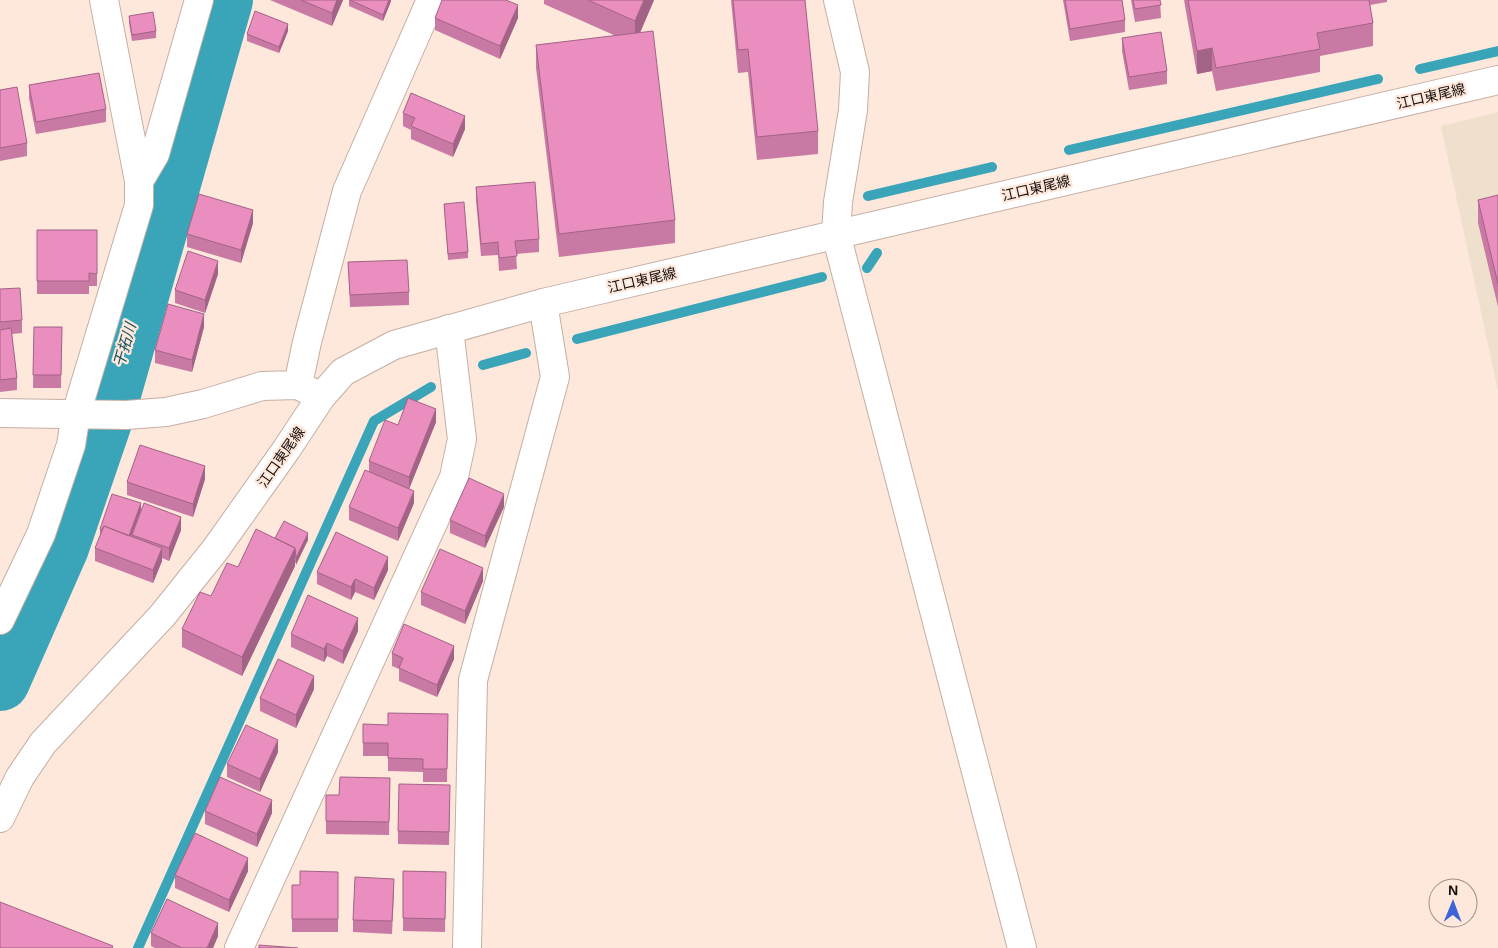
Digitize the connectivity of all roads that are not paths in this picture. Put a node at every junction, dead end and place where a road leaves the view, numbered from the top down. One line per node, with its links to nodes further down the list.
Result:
1 (104, 0): 6 (street)
2 (199, 0): 6 (street)
3 (431, 0): 10 (street)
4 (838, 0): 7 (street)
5 (1498, 80): 7 (street, 江口東尾線)
6 (139, 181): 12 (street)
7 (836, 234): 8 (street, 江口東尾線); 17 (street)
8 (544, 303): 9 (street, 江口東尾線); 16 (street)
9 (449, 329): 10 (street, 江口東尾線); 15 (street)
10 (310, 391): 12 (street); 14 (street, 江口東尾線)
11 (0, 413): 12 (street)
12 (80, 414): 13 (street)
13 (0, 620)
14 (0, 818)
15 (240, 948)
16 (467, 948)
17 (1022, 948)

